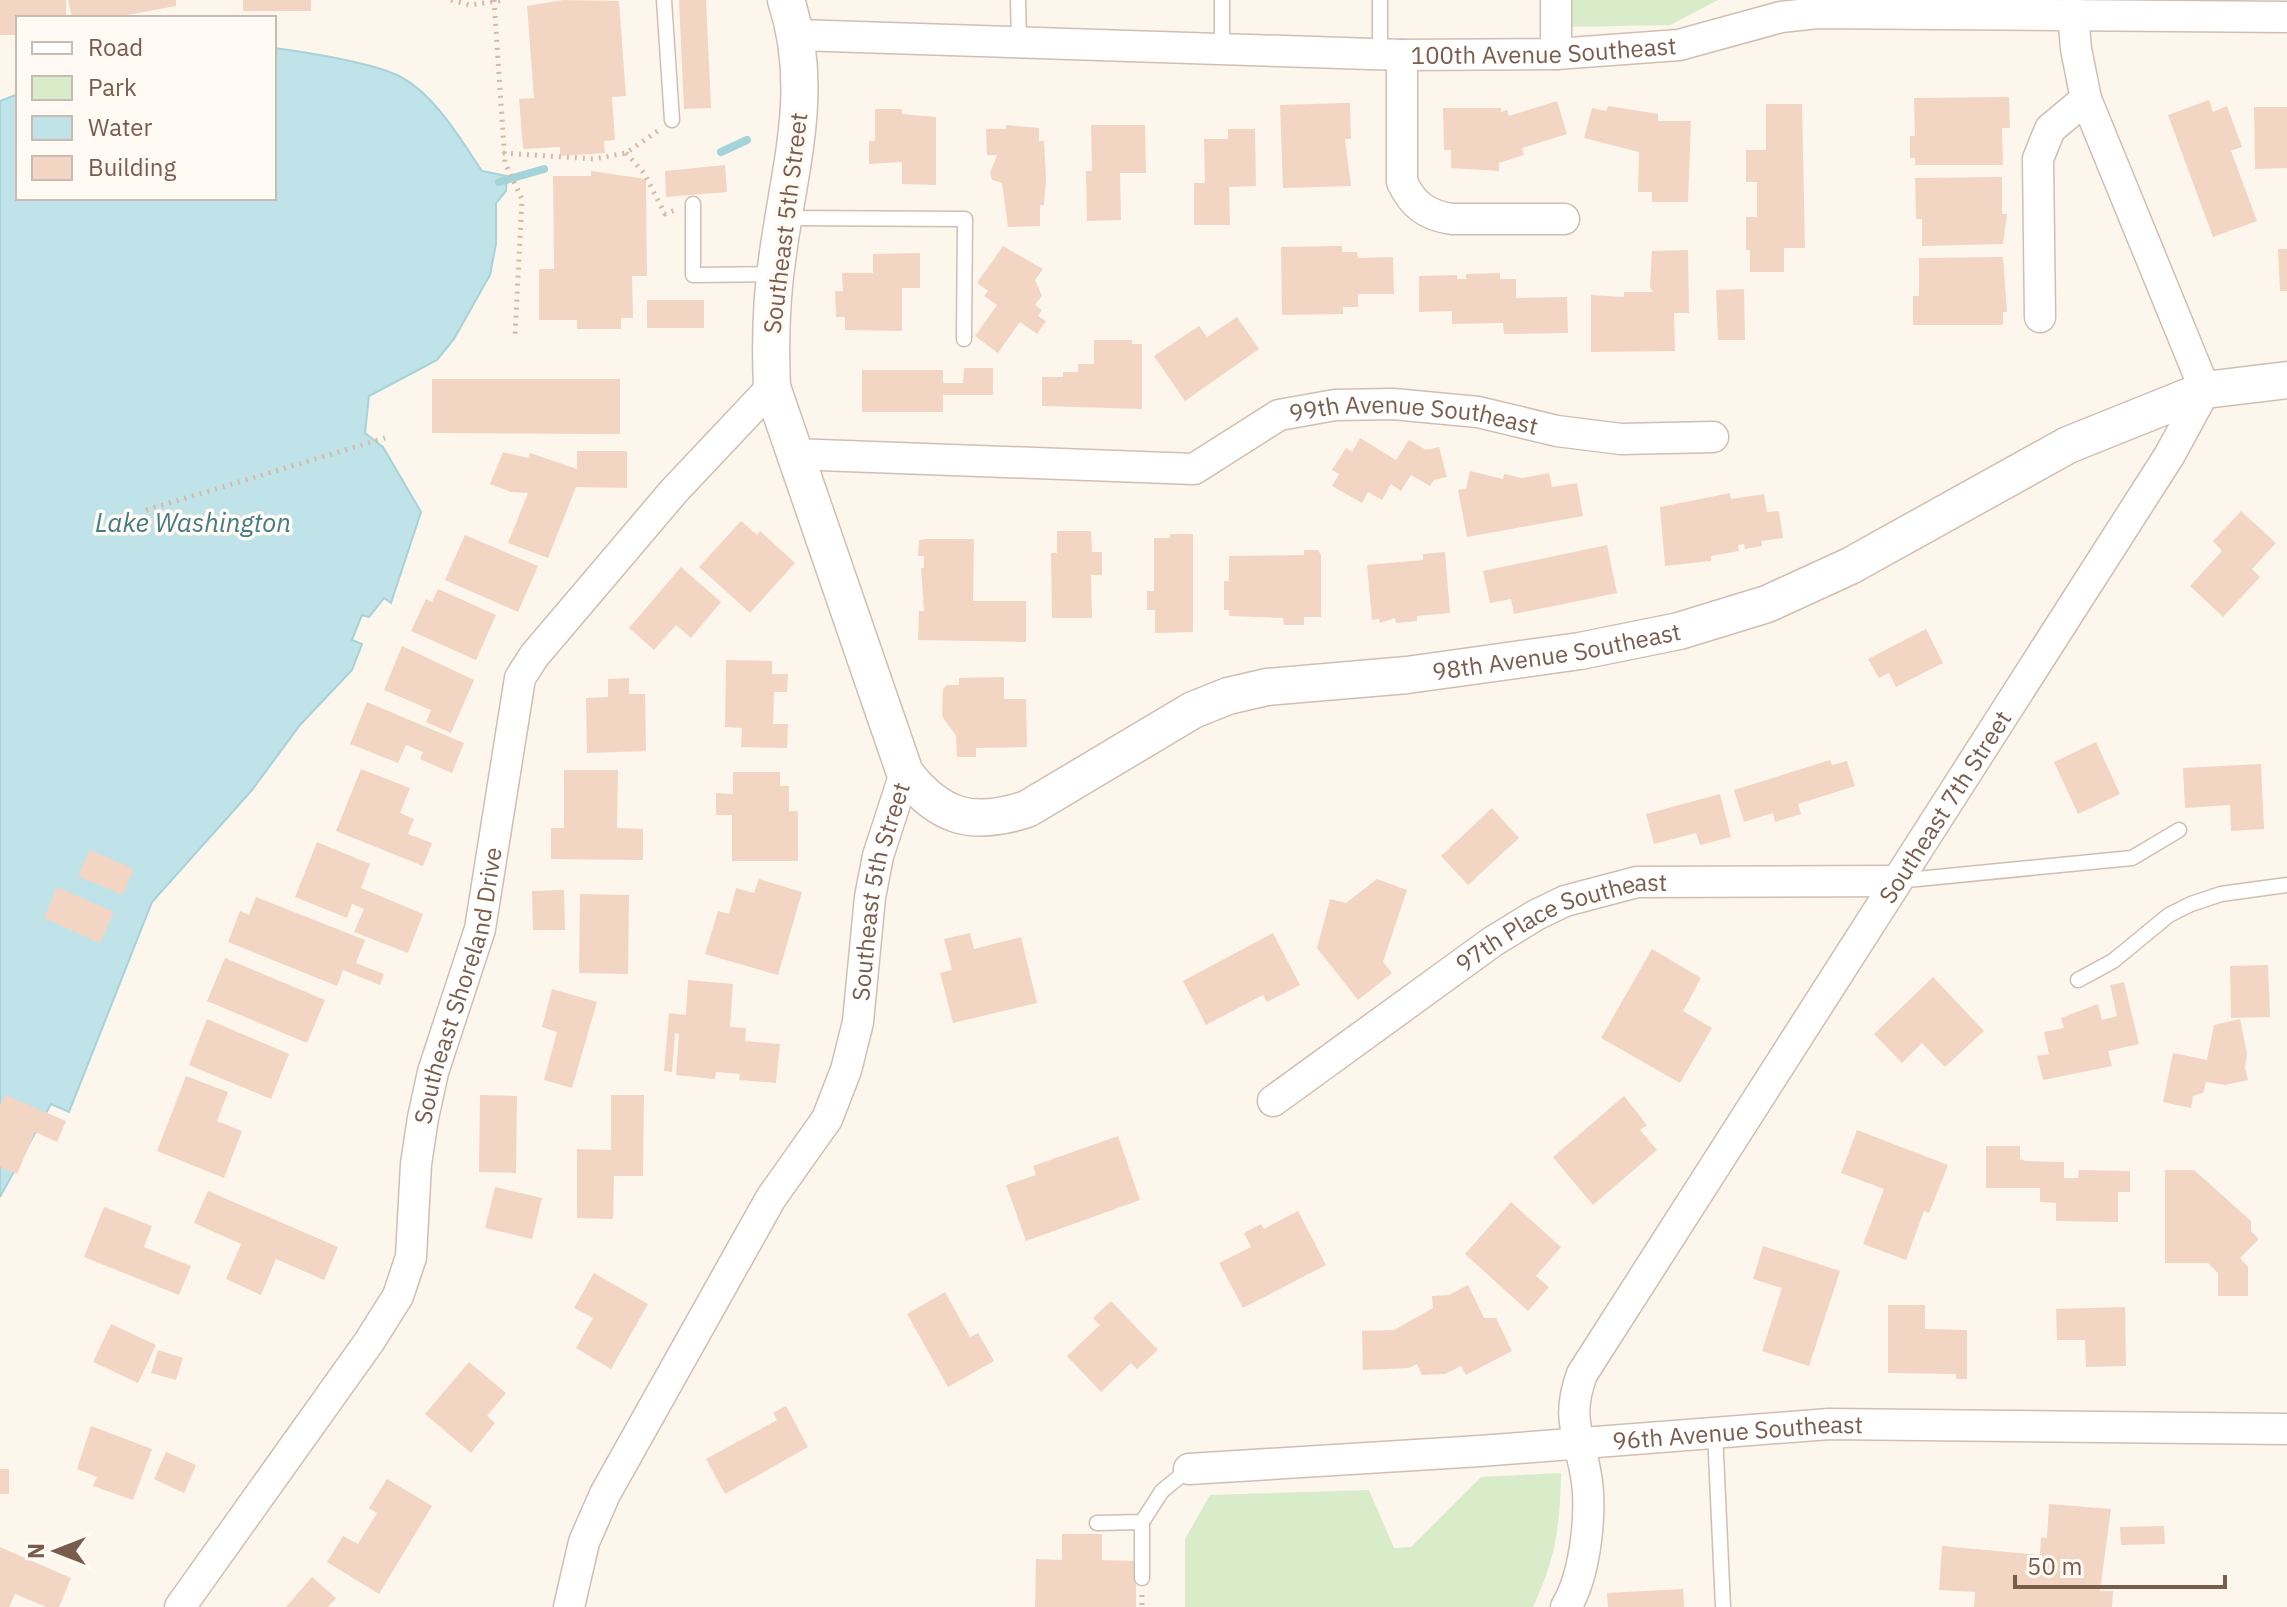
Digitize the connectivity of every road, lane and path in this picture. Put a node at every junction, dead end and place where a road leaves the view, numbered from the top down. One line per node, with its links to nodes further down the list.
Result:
1 (451, 0): 9 (path)
2 (505, 0): 9 (path)
3 (664, 0): 19 (lane)
4 (786, 0): 13 (street, Southeast 5th Street)
5 (1018, 0): 14 (lane)
6 (1222, 0): 15 (lane)
7 (1380, 0): 16 (lane)
8 (1556, 0): 17 (street)
9 (494, 1): 20 (path)
10 (2218, 8): 11 (street, 100th Avenue Southeast); 12 (street, 100th Avenue Southeast)
11 (2073, 13): 17 (street, 100th Avenue Southeast); 18 (street)
12 (2287, 17)
13 (798, 35): 14 (street, 100th Avenue Southeast); 23 (street, Southeast 5th Street)
14 (1019, 42): 15 (street, 100th Avenue Southeast)
15 (1222, 49): 16 (street, 100th Avenue Southeast)
16 (1391, 54): 17 (street, 100th Avenue Southeast); 24 (street)
17 (1556, 54)
18 (2086, 99): 26 (street); 31 (street)
19 (672, 120): 21 (path)
20 (503, 153): 21 (path); 27 (path)
21 (626, 153): 22 (path)
22 (693, 204): 25 (lane)
23 (784, 218): 25 (street, Southeast 5th Street); 28 (lane)
24 (1564, 219)
25 (776, 274): 30 (street, Southeast 5th Street)
26 (2040, 317)
27 (515, 336)
28 (964, 339)
29 (2287, 380): 31 (street)
30 (772, 387): 34 (street, Southeast 5th Street); 50 (street, Southeast Shoreland Drive)
31 (2205, 390): 36 (street, 98th Avenue Southeast); 38 (street, Southeast 7th Street)
32 (1713, 437): 34 (street, 99th Avenue Southeast)
33 (385, 438): 35 (path)
34 (793, 454): 36 (street, Southeast 5th Street)
35 (146, 510)
36 (905, 773): 51 (street, Southeast 5th Street)
37 (2179, 830): 38 (lane)
38 (1897, 881): 41 (street, 97th Place Southeast); 44 (street, Southeast 7th Street)
39 (2287, 885): 40 (lane)
40 (2078, 980)
41 (1273, 1101)
42 (2287, 1429): 43 (street, 96th Avenue Southeast)
43 (1715, 1431): 44 (street, 96th Avenue Southeast); 52 (lane)
44 (1577, 1441): 45 (street, 96th Avenue Southeast); 49 (street, Southeast 7th Street)
45 (1189, 1469): 46 (lane)
46 (1142, 1522): 47 (lane); 48 (lane)
47 (1097, 1523)
48 (1142, 1578)
49 (1572, 1597)
50 (180, 1607)
51 (569, 1607)
52 (1723, 1607)

